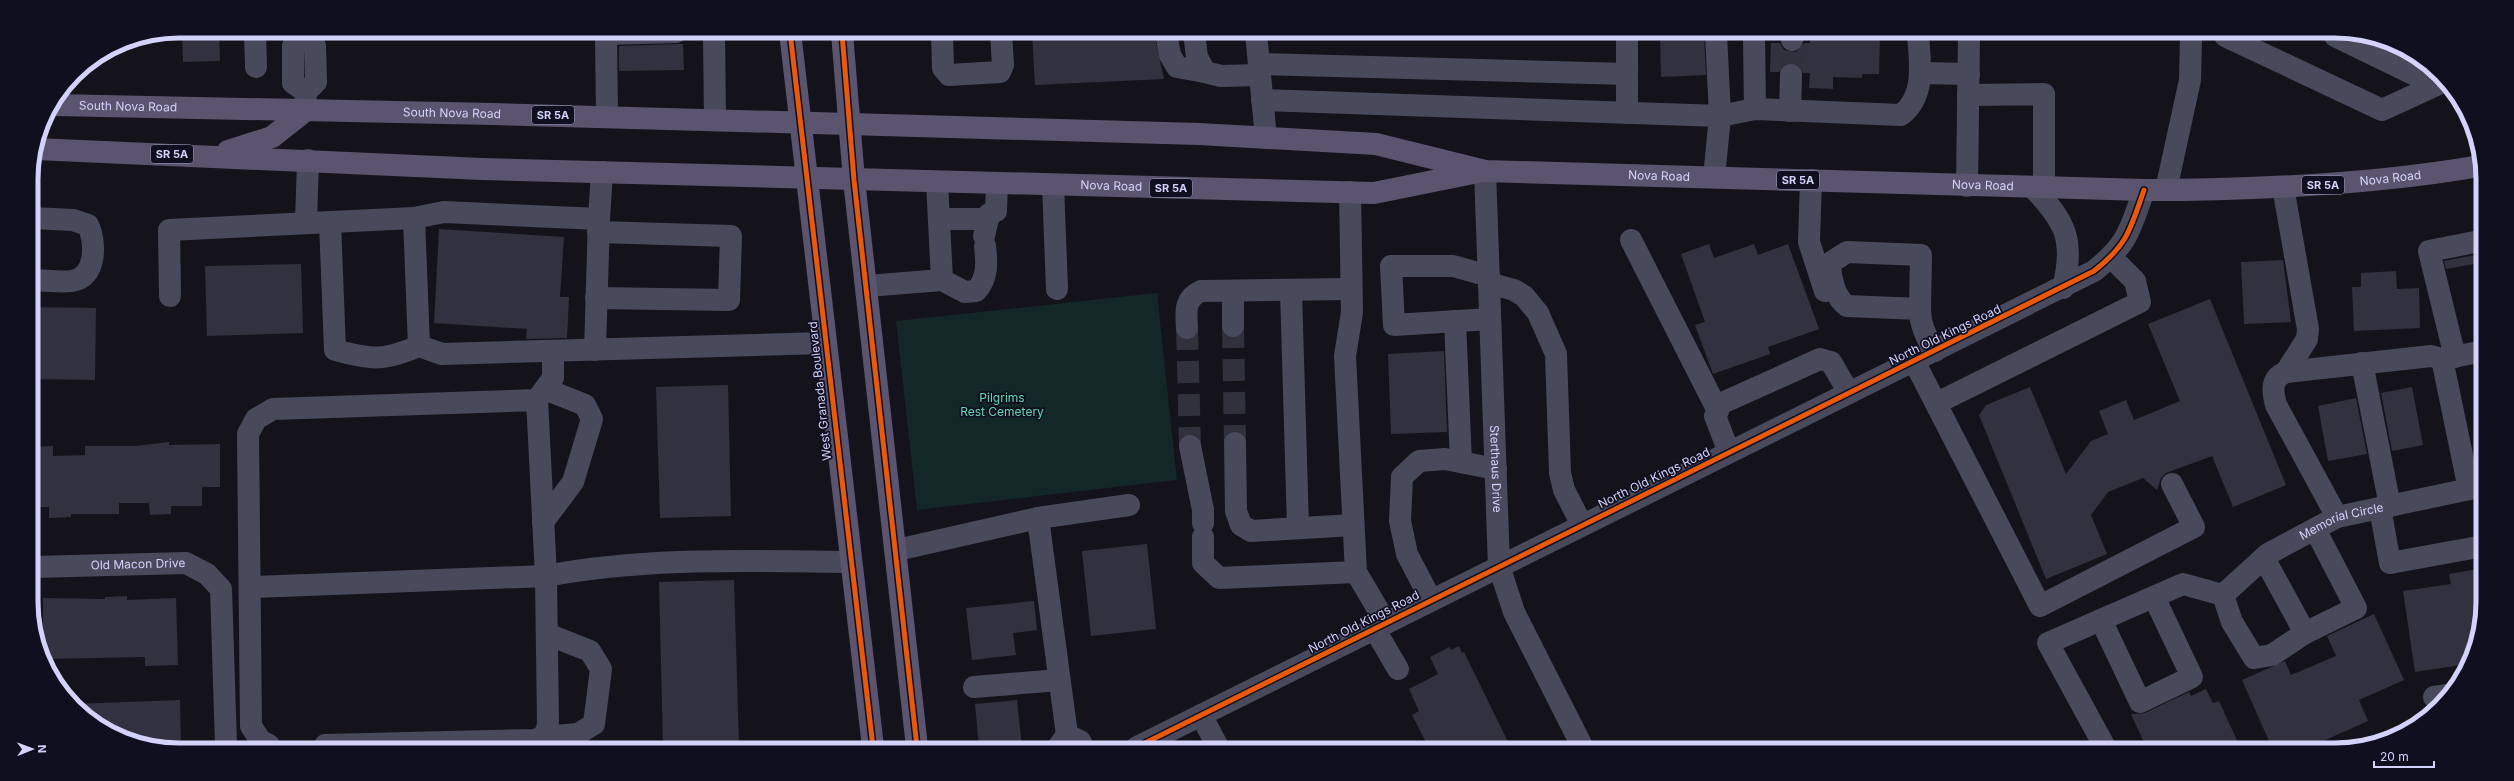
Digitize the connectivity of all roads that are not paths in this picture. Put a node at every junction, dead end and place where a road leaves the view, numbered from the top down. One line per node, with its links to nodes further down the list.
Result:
1 (255, 38): 20 (street)
2 (311, 38): 30 (street)
3 (606, 38): 36 (street)
4 (714, 38): 37 (street)
5 (791, 38): 38 (main road, West Granada Boulevard)
6 (843, 38): 39 (main road)
7 (942, 38): 8 (street)
8 (1001, 38)
9 (1167, 38): 22 (street)
10 (1195, 38): 22 (street)
11 (1256, 38): 21 (street)
12 (1627, 38): 24 (street)
13 (1716, 38): 35 (street)
14 (1754, 38): 32 (street)
15 (1918, 38): 23 (street)
16 (1969, 38): 28 (street)
17 (2191, 38): 58 (street)
18 (2229, 38): 27 (street)
19 (2339, 38): 26 (street)
20 (256, 67)
21 (1259, 69): 22 (street); 24 (street); 29 (street)
22 (1205, 72)
23 (1921, 73): 28 (street); 33 (street)
24 (1627, 74): 34 (street)
25 (1791, 75): 33 (street)
26 (2437, 82)
27 (2439, 84)
28 (1969, 85): 54 (street); 56 (street)
29 (1262, 100): 34 (street); 40 (street)
30 (305, 102): 31 (main road, South Nova Road / SR 5A); 36 (main road, South Nova Road / SR 5A); 42 (main road)
31 (59, 105)
32 (1755, 109): 33 (street); 35 (street)
33 (1790, 111)
34 (1627, 113): 35 (street)
35 (1720, 116): 47 (street)
36 (607, 117): 37 (main road, South Nova Road / SR 5A)
37 (715, 120): 38 (main road, South Nova Road / SR 5A)
38 (800, 122): 39 (main road, South Nova Road / SR 5A); 48 (main road, West Granada Boulevard)
39 (850, 124): 40 (main road, Nova Road / SR 5A); 49 (main road)
40 (1266, 138): 45 (main road, Nova Road / SR 5A)
41 (41, 149): 42 (main road, SR 5A)
42 (213, 156): 43 (main road, SR 5A)
43 (308, 160): 46 (main road, SR 5A); 64 (street)
44 (2476, 167): 55 (main road, Nova Road / SR 5A)
45 (1485, 171): 47 (main road, Nova Road / SR 5A); 59 (main road, Nova Road / SR 5A); 70 (street, Sterthaus Drive)
46 (602, 172): 48 (main road, SR 5A); 65 (street)
47 (1714, 177): 50 (main road, Nova Road / SR 5A)
48 (807, 178): 49 (main road, Nova Road / SR 5A); 86 (main road, West Granada Boulevard)
49 (854, 180): 51 (main road, Nova Road / SR 5A); 73 (main road)
50 (1811, 180): 54 (main road, Nova Road / SR 5A); 81 (street)
51 (937, 182): 52 (main road, Nova Road / SR 5A); 62 (street)
52 (997, 184): 53 (main road, Nova Road / SR 5A); 66 (street)
53 (1053, 185): 59 (main road, Nova Road / SR 5A); 76 (street)
54 (1967, 186): 56 (main road, Nova Road / SR 5A)
55 (2284, 187): 58 (main road, Nova Road / SR 5A); 95 (street)
56 (2038, 188): 57 (main road, Nova Road / SR 5A); 75 (street)
57 (2144, 190): 58 (main road, Nova Road / SR 5A); 69 (street, North Old Kings Road)
58 (2166, 190)
59 (1350, 192): 74 (street)
60 (38, 218): 71 (street)
61 (414, 218): 63 (street); 65 (street); 87 (street)
62 (939, 219): 66 (street); 72 (street)
63 (330, 222): 64 (street); 87 (street)
64 (306, 223): 79 (street)
65 (598, 225): 80 (street); 80 (street)
66 (986, 234): 72 (street)
67 (1630, 240): 99 (street)
68 (2476, 242): 92 (street)
69 (2111, 257): 75 (street, North Old Kings Road); 98 (street)
70 (1489, 279): 82 (street, Sterthaus Drive); 83 (street); 113 (street)
71 (38, 280)
72 (942, 280): 73 (street)
73 (867, 286): 117 (main road)
74 (1351, 288): 78 (street); 112 (street)
75 (2063, 288): 90 (street, North Old Kings Road)
76 (1057, 289)
77 (1233, 291): 78 (street); 84 (street); 85 (street)
78 (1291, 291): 114 (street)
79 (170, 296)
80 (596, 298): 88 (street)
81 (1920, 314): 81 (street); 90 (street)
82 (1490, 319): 83 (street); 104 (street, Sterthaus Drive)
83 (1455, 321): 103 (street)
84 (1233, 326)
85 (1186, 328)
86 (825, 343): 88 (street); 119 (main road, West Granada Boulevard)
87 (419, 346): 89 (street)
88 (595, 350): 89 (street)
89 (553, 351): 97 (street)
90 (1935, 351): 93 (street, North Old Kings Road)
91 (2476, 353): 92 (street)
92 (2448, 358): 94 (street); 106 (street)
93 (1914, 361): 96 (street, North Old Kings Road); 98 (street)
94 (2362, 363): 95 (street); 108 (street)
95 (2286, 372): 109 (street)
96 (1848, 393): 99 (street); 102 (street, North Old Kings Road)
97 (541, 395): 111 (street); 111 (street); 124 (street)
98 (1937, 403): 105 (street)
99 (1718, 411): 102 (street)
100 (1235, 443): 114 (street)
101 (1190, 446): 122 (street)
102 (1729, 452): 113 (street, North Old Kings Road)
103 (1461, 462): 104 (street); 127 (street)
104 (1496, 469): 120 (street, Sterthaus Drive)
105 (2172, 484)
106 (2474, 488): 108 (street, Memorial Circle)
107 (1129, 505): 110 (street)
108 (2385, 507): 109 (street, Memorial Circle); 116 (street)
109 (2338, 517): 115 (street, Memorial Circle)
110 (1038, 518): 117 (street); 133 (street)
111 (543, 522): 123 (street)
112 (1353, 525): 114 (street); 122 (street)
113 (1582, 525): 120 (street, North Old Kings Road)
114 (1298, 528)
115 (2315, 529): 118 (street, Memorial Circle); 130 (street)
116 (2476, 547)
117 (897, 550): 141 (main road)
118 (2264, 558): 125 (street, Memorial Circle); 130 (street)
119 (850, 562): 123 (street); 140 (main road, West Granada Boulevard)
120 (1499, 566): 127 (street, North Old Kings Road); 145 (street, Sterthaus Drive)
121 (38, 567): 137 (street, Old Macon Drive)
122 (1356, 572): 129 (street)
123 (546, 576): 124 (street); 131 (street)
124 (251, 587): 138 (street)
125 (2223, 595): 126 (street); 130 (street)
126 (2154, 597): 128 (street); 128 (street)
127 (1431, 600): 129 (street, North Old Kings Road)
128 (2101, 620): 146 (street)
129 (1380, 625): 132 (street); 135 (street, North Old Kings Road)
130 (2305, 633)
131 (547, 634): 136 (street); 136 (street)
132 (1398, 669)
133 (1059, 680): 134 (street); 142 (street)
134 (974, 688)
135 (1201, 715): 143 (street, North Old Kings Road); 144 (street)
136 (544, 737): 139 (street)
137 (226, 743)
138 (265, 743)
139 (409, 743)
140 (873, 743)
141 (917, 743)
142 (1069, 743)
143 (1145, 743)
144 (1216, 743)
145 (1580, 743)
146 (2103, 743)

